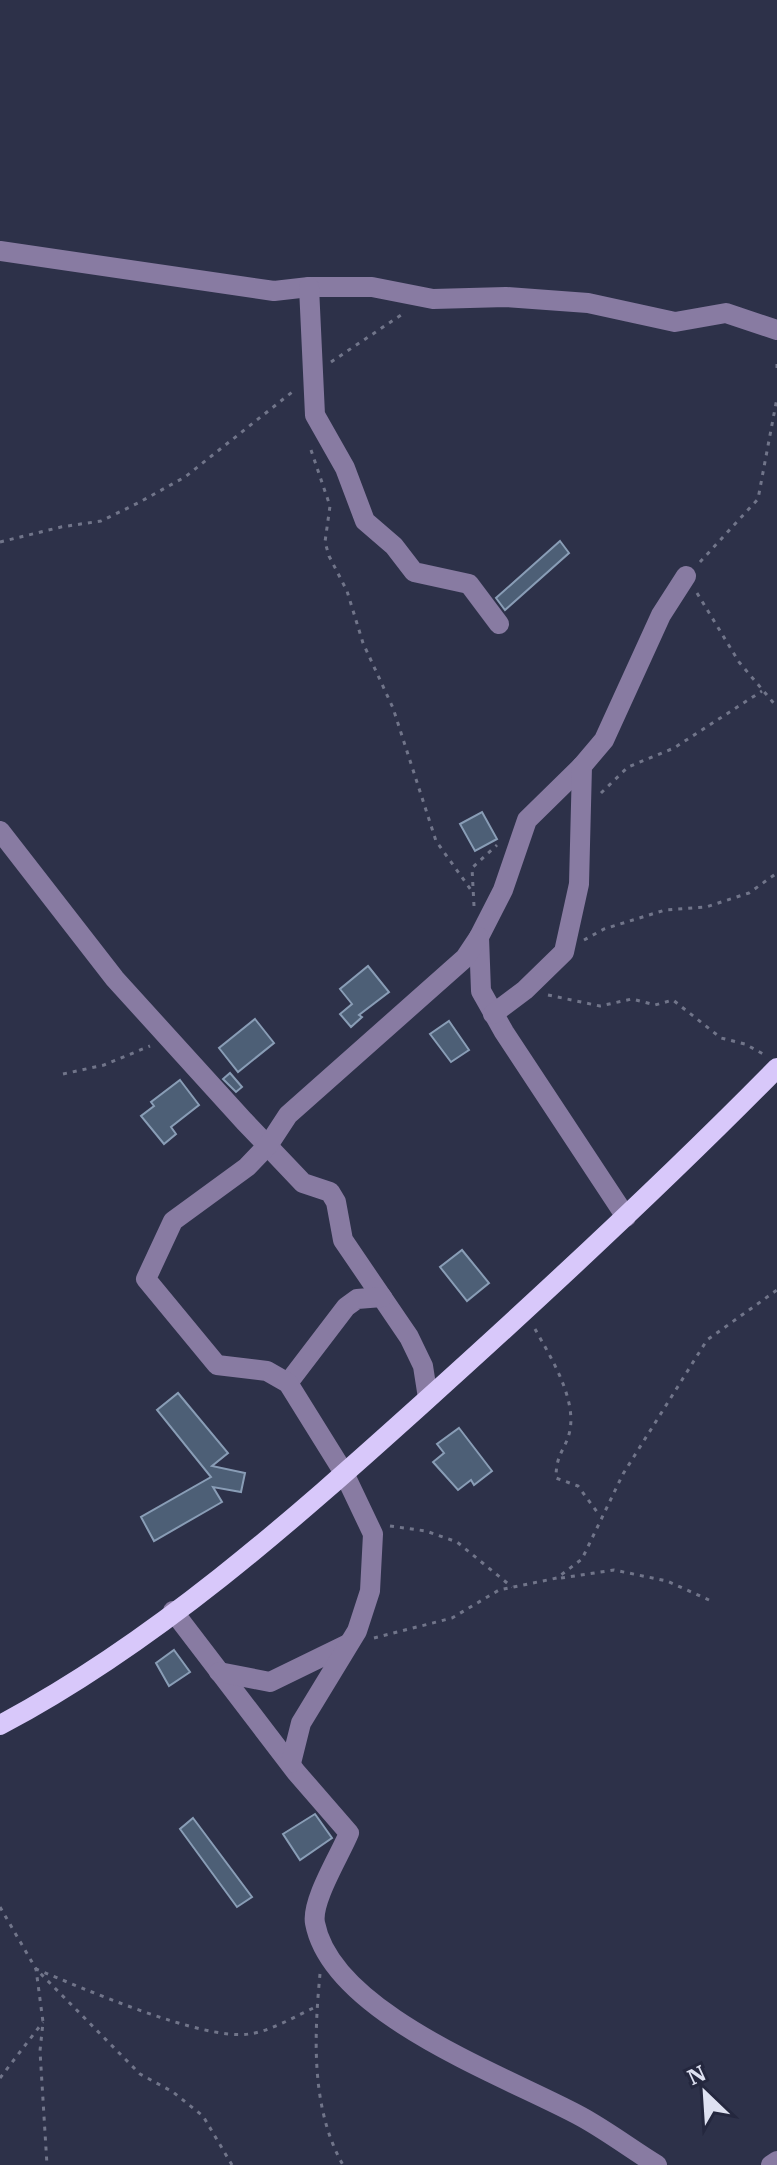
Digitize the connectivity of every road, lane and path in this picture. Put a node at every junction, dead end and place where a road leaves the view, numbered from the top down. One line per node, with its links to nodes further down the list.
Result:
1 (0, 251): 2 (street)
2 (309, 287): 3 (street); 5 (street)
3 (425, 298): 4 (street); 5 (path)
4 (777, 330)
5 (312, 377): 7 (street); 8 (path)
6 (777, 398): 9 (path)
7 (315, 415): 10 (street); 18 (path)
8 (0, 542)
9 (686, 576): 11 (path); 13 (street)
10 (499, 624)
11 (762, 691): 12 (path); 14 (path)
12 (777, 707)
13 (582, 766): 14 (street); 20 (street)
14 (581, 812): 21 (street)
15 (0, 831): 24 (street)
16 (499, 844): 18 (path)
17 (777, 873): 21 (path)
18 (471, 890): 19 (path)
19 (474, 906)
20 (479, 937): 23 (street); 27 (street)
21 (564, 952): 22 (street)
22 (525, 990): 23 (street); 25 (path)
23 (493, 1014): 28 (street)
24 (169, 1039): 26 (path); 27 (street)
25 (773, 1071): 28 (main road)
26 (63, 1074)
27 (269, 1144): 30 (street); 32 (street)
28 (626, 1217): 31 (main road)
29 (777, 1290): 36 (path)
30 (382, 1297): 32 (street); 33 (street)
31 (525, 1312): 33 (main road); 36 (path)
32 (288, 1383): 34 (street)
33 (428, 1398): 34 (main road)
34 (344, 1473): 35 (street); 40 (main road)
35 (362, 1511): 38 (path); 41 (street)
36 (600, 1517): 37 (path)
37 (557, 1578): 38 (path); 39 (path)
38 (513, 1589): 41 (path)
39 (709, 1600)
40 (173, 1611): 43 (street); 44 (main road)
41 (348, 1644): 43 (street); 45 (street)
42 (200, 1665): 43 (street)
43 (220, 1672): 45 (street)
44 (0, 1725)
45 (291, 1763): 47 (street)
46 (0, 1907): 48 (path)
47 (322, 1947): 49 (path); 56 (street)
48 (36, 1969): 49 (path); 50 (path); 54 (path)
49 (318, 2006): 55 (path)
50 (43, 2022): 51 (path); 53 (path)
51 (0, 2078)
52 (777, 2161): 57 (street)
53 (47, 2165)
54 (232, 2165)
55 (343, 2165)
56 (657, 2165)
57 (771, 2165)

